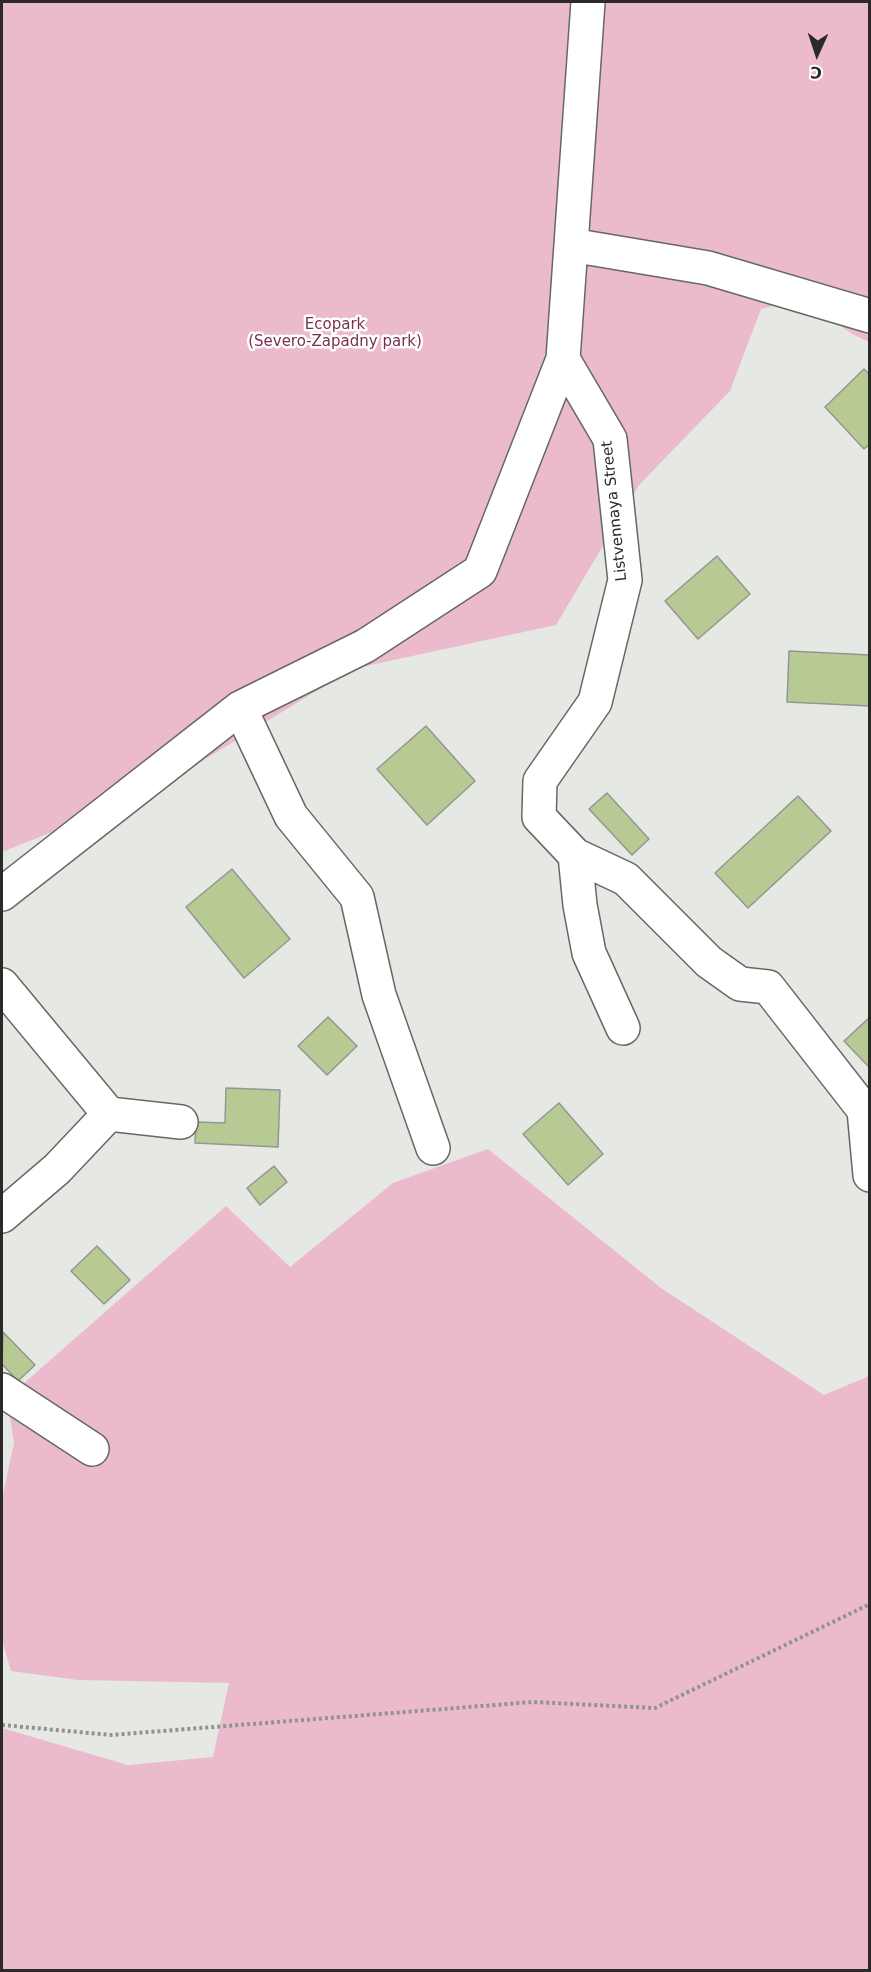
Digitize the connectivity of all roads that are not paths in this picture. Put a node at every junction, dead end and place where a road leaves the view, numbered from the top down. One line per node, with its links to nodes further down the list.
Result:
1 (588, 2): 2 (street)
2 (571, 245): 3 (street); 4 (street)
3 (870, 316)
4 (563, 359): 5 (street); 6 (street, Listvennaya Street)
5 (240, 708): 7 (street); 12 (street)
6 (575, 855): 9 (street); 13 (street)
7 (2, 894)
8 (2, 985): 10 (street)
9 (623, 1028)
10 (109, 1114): 11 (street); 14 (street)
11 (181, 1122)
12 (433, 1148)
13 (870, 1175)
14 (2, 1216)
15 (2, 1390): 16 (street)
16 (92, 1449)

